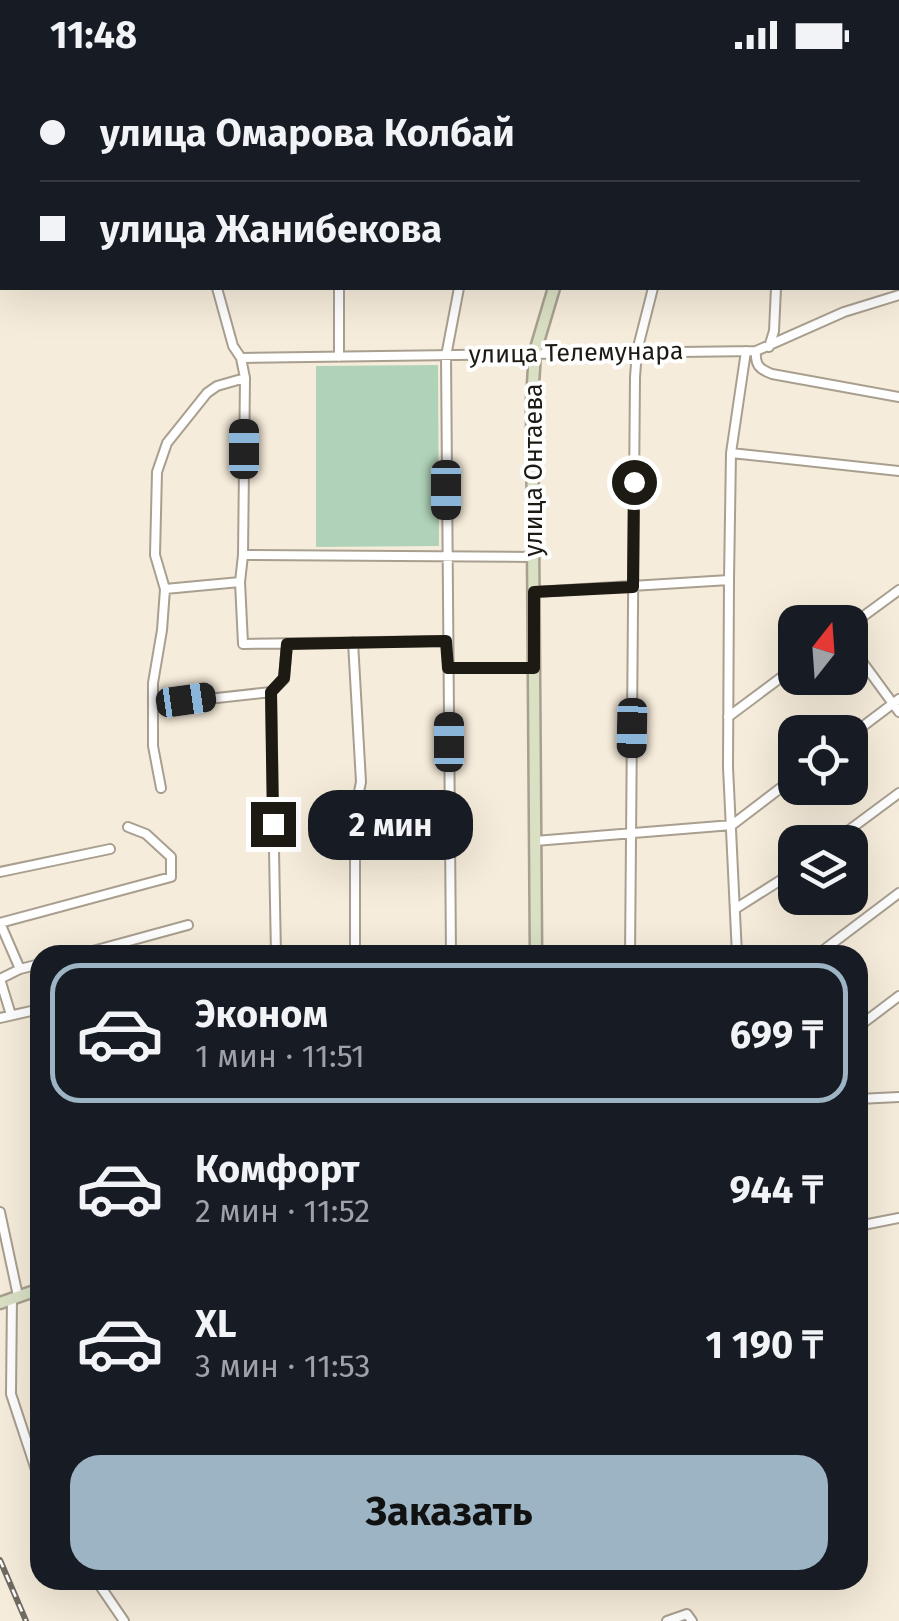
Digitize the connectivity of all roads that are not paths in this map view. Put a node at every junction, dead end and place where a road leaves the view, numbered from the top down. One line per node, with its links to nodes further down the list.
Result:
1 (218, 290): 14 (street)
2 (339, 290): 13 (street)
3 (459, 290): 12 (street)
4 (553, 290): 11 (main road, улица Онтаева)
5 (653, 290): 9 (street)
6 (776, 290): 8 (street)
7 (899, 296): 8 (street, улица Телемунара)
8 (769, 348): 10 (street, улица Телемунара)
9 (636, 351): 10 (street, улица Телемунара); 11 (street, улица Телемунара); 24 (street)
10 (751, 351): 16 (street); 17 (street)
11 (536, 352): 12 (street, улица Телемунара); 21 (main road, улица Онтаева)
12 (446, 356): 13 (street, улица Телемунара); 20 (street)
13 (339, 357): 14 (street, улица Телемунара)
14 (242, 358): 15 (street)
15 (245, 378): 19 (street); 25 (street)
16 (899, 397)
17 (731, 453): 18 (street); 22 (street)
18 (899, 470)
19 (243, 555): 20 (street); 23 (street)
20 (446, 557): 21 (street); 29 (street)
21 (534, 557): 27 (main road, улица Онтаева)
22 (729, 580): 24 (street); 39 (street)
23 (240, 582): 25 (street); 31 (street)
24 (633, 587): 27 (street); 47 (street)
25 (165, 589): 38 (street)
26 (899, 590): 28 (street)
27 (534, 592): 33 (main road, улица Онтаева)
28 (868, 613)
29 (446, 641): 30 (street); 32 (street)
30 (353, 642): 31 (street); 58 (street)
31 (287, 644): 36 (street)
32 (448, 668): 33 (street); 59 (street)
33 (534, 668): 48 (main road, улица Онтаева)
34 (868, 668): 37 (street)
35 (778, 680): 39 (street)
36 (271, 692): 38 (street); 57 (street)
37 (897, 704): 40 (street)
38 (153, 705): 41 (street)
39 (728, 717): 44 (street)
40 (868, 724)
41 (161, 788)
42 (778, 790): 44 (street)
43 (899, 793): 45 (street)
44 (732, 825): 47 (street); 53 (street)
45 (856, 825)
46 (128, 828): 54 (street)
47 (630, 834): 48 (street); 61 (street)
48 (534, 841): 60 (main road, улица Онтаева)
49 (110, 849): 50 (street)
50 (0, 872)
51 (778, 882): 53 (street)
52 (899, 893): 63 (street)
53 (735, 909): 62 (street)
54 (0, 923): 65 (street)
55 (188, 926): 56 (street)
56 (116, 945)
57 (276, 945)
58 (355, 945)
59 (451, 945)
60 (536, 945)
61 (630, 945)
62 (736, 945)
63 (830, 945)
64 (30, 966): 65 (street)
65 (20, 969): 68 (street)
66 (899, 996): 70 (street)
67 (30, 1011): 68 (street)
68 (11, 1014): 69 (street)
69 (0, 1018)
70 (868, 1019)
71 (899, 1097): 72 (street)
72 (868, 1099)
73 (0, 1212): 77 (street)
74 (899, 1218): 75 (street)
75 (868, 1224)
76 (30, 1293): 77 (main road)
77 (15, 1297): 78 (main road); 79 (street)
78 (0, 1303)
79 (30, 1452)
80 (103, 1590): 81 (street)
81 (124, 1621)
82 (666, 1621): 83 (street)
83 (692, 1621)

